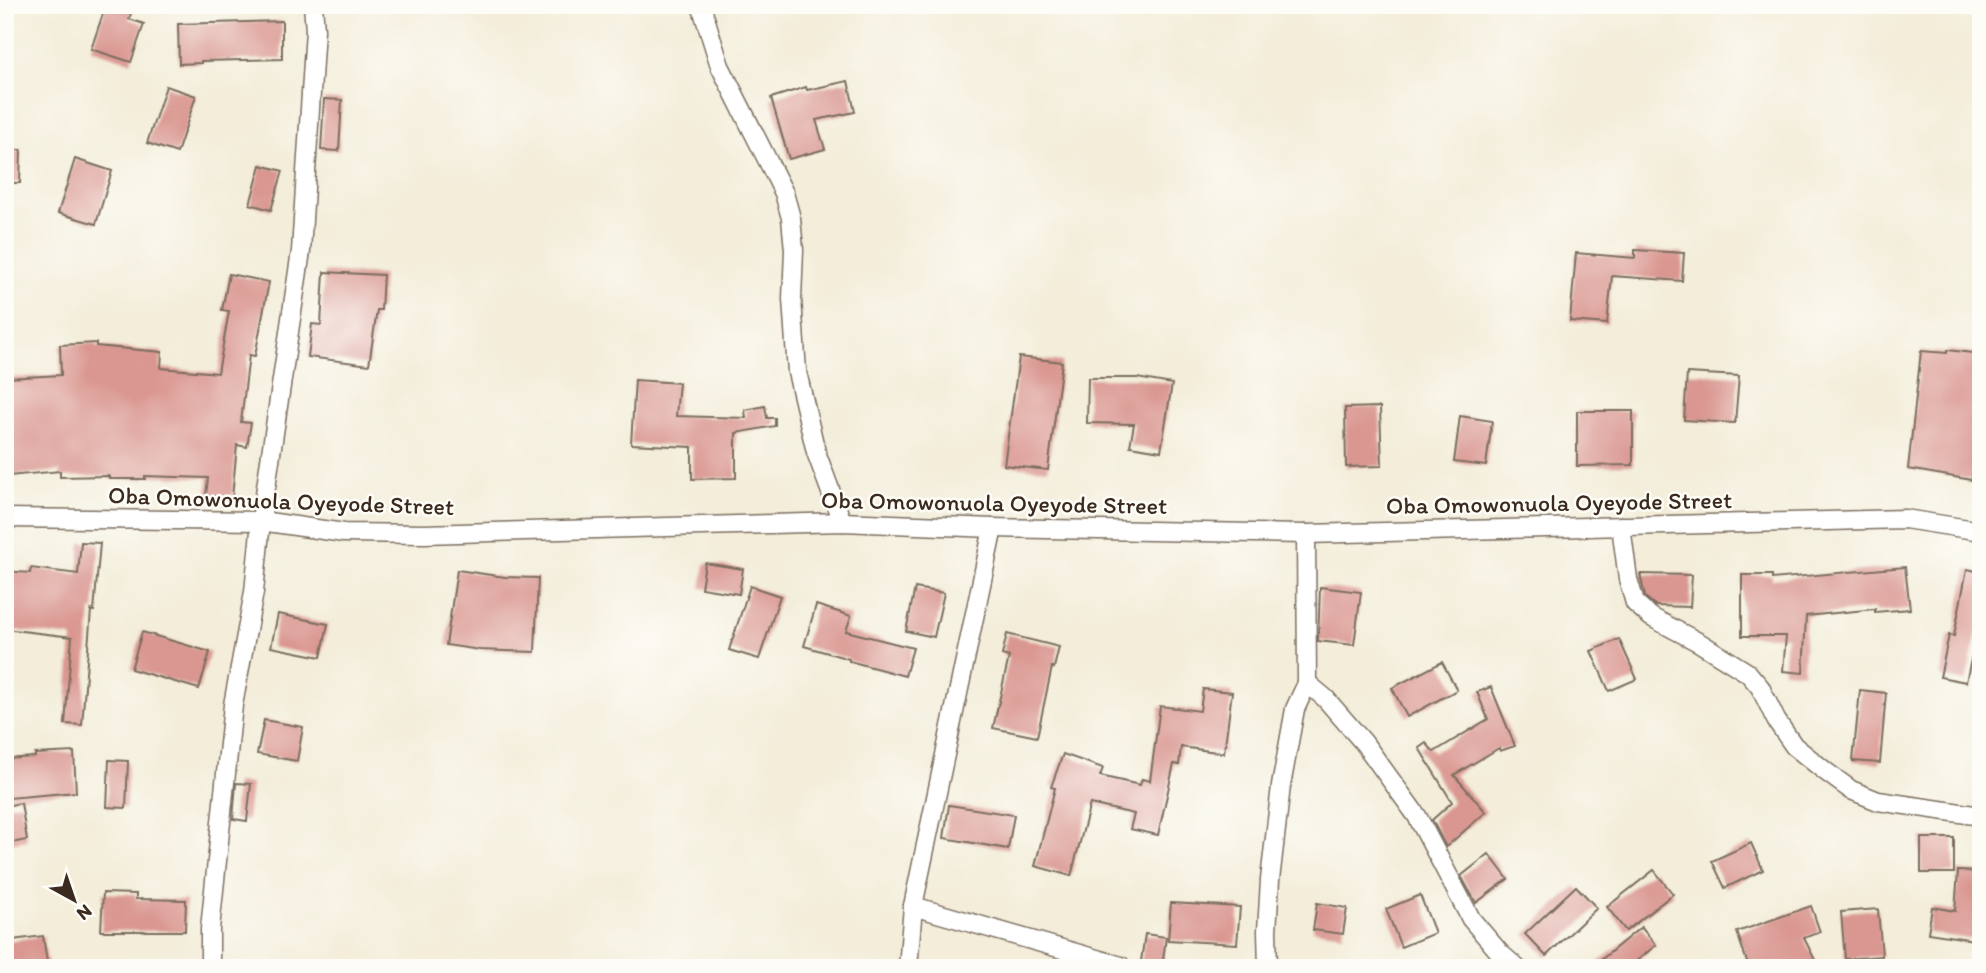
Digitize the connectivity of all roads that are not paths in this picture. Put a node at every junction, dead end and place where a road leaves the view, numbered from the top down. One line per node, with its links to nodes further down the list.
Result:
1 (313, 5): 4 (street)
2 (701, 5): 5 (street)
3 (5, 518): 4 (street, Oba Omowonuola Oyeyode Street)
4 (261, 521): 5 (street, Oba Omowonuola Oyeyode Street); 14 (street)
5 (842, 522): 7 (street, Oba Omowonuola Oyeyode Street)
6 (1621, 526): 8 (street, Oba Omowonuola Oyeyode Street); 9 (street, Oba Omowonuola Oyeyode Street); 11 (street)
7 (993, 528): 9 (street, Oba Omowonuola Oyeyode Street); 12 (street)
8 (1981, 531)
9 (1306, 534): 10 (street)
10 (1307, 684): 16 (street); 17 (street)
11 (1981, 816)
12 (913, 906): 13 (street); 15 (street)
13 (1121, 965)
14 (210, 968)
15 (908, 968)
16 (1268, 968)
17 (1517, 968)

